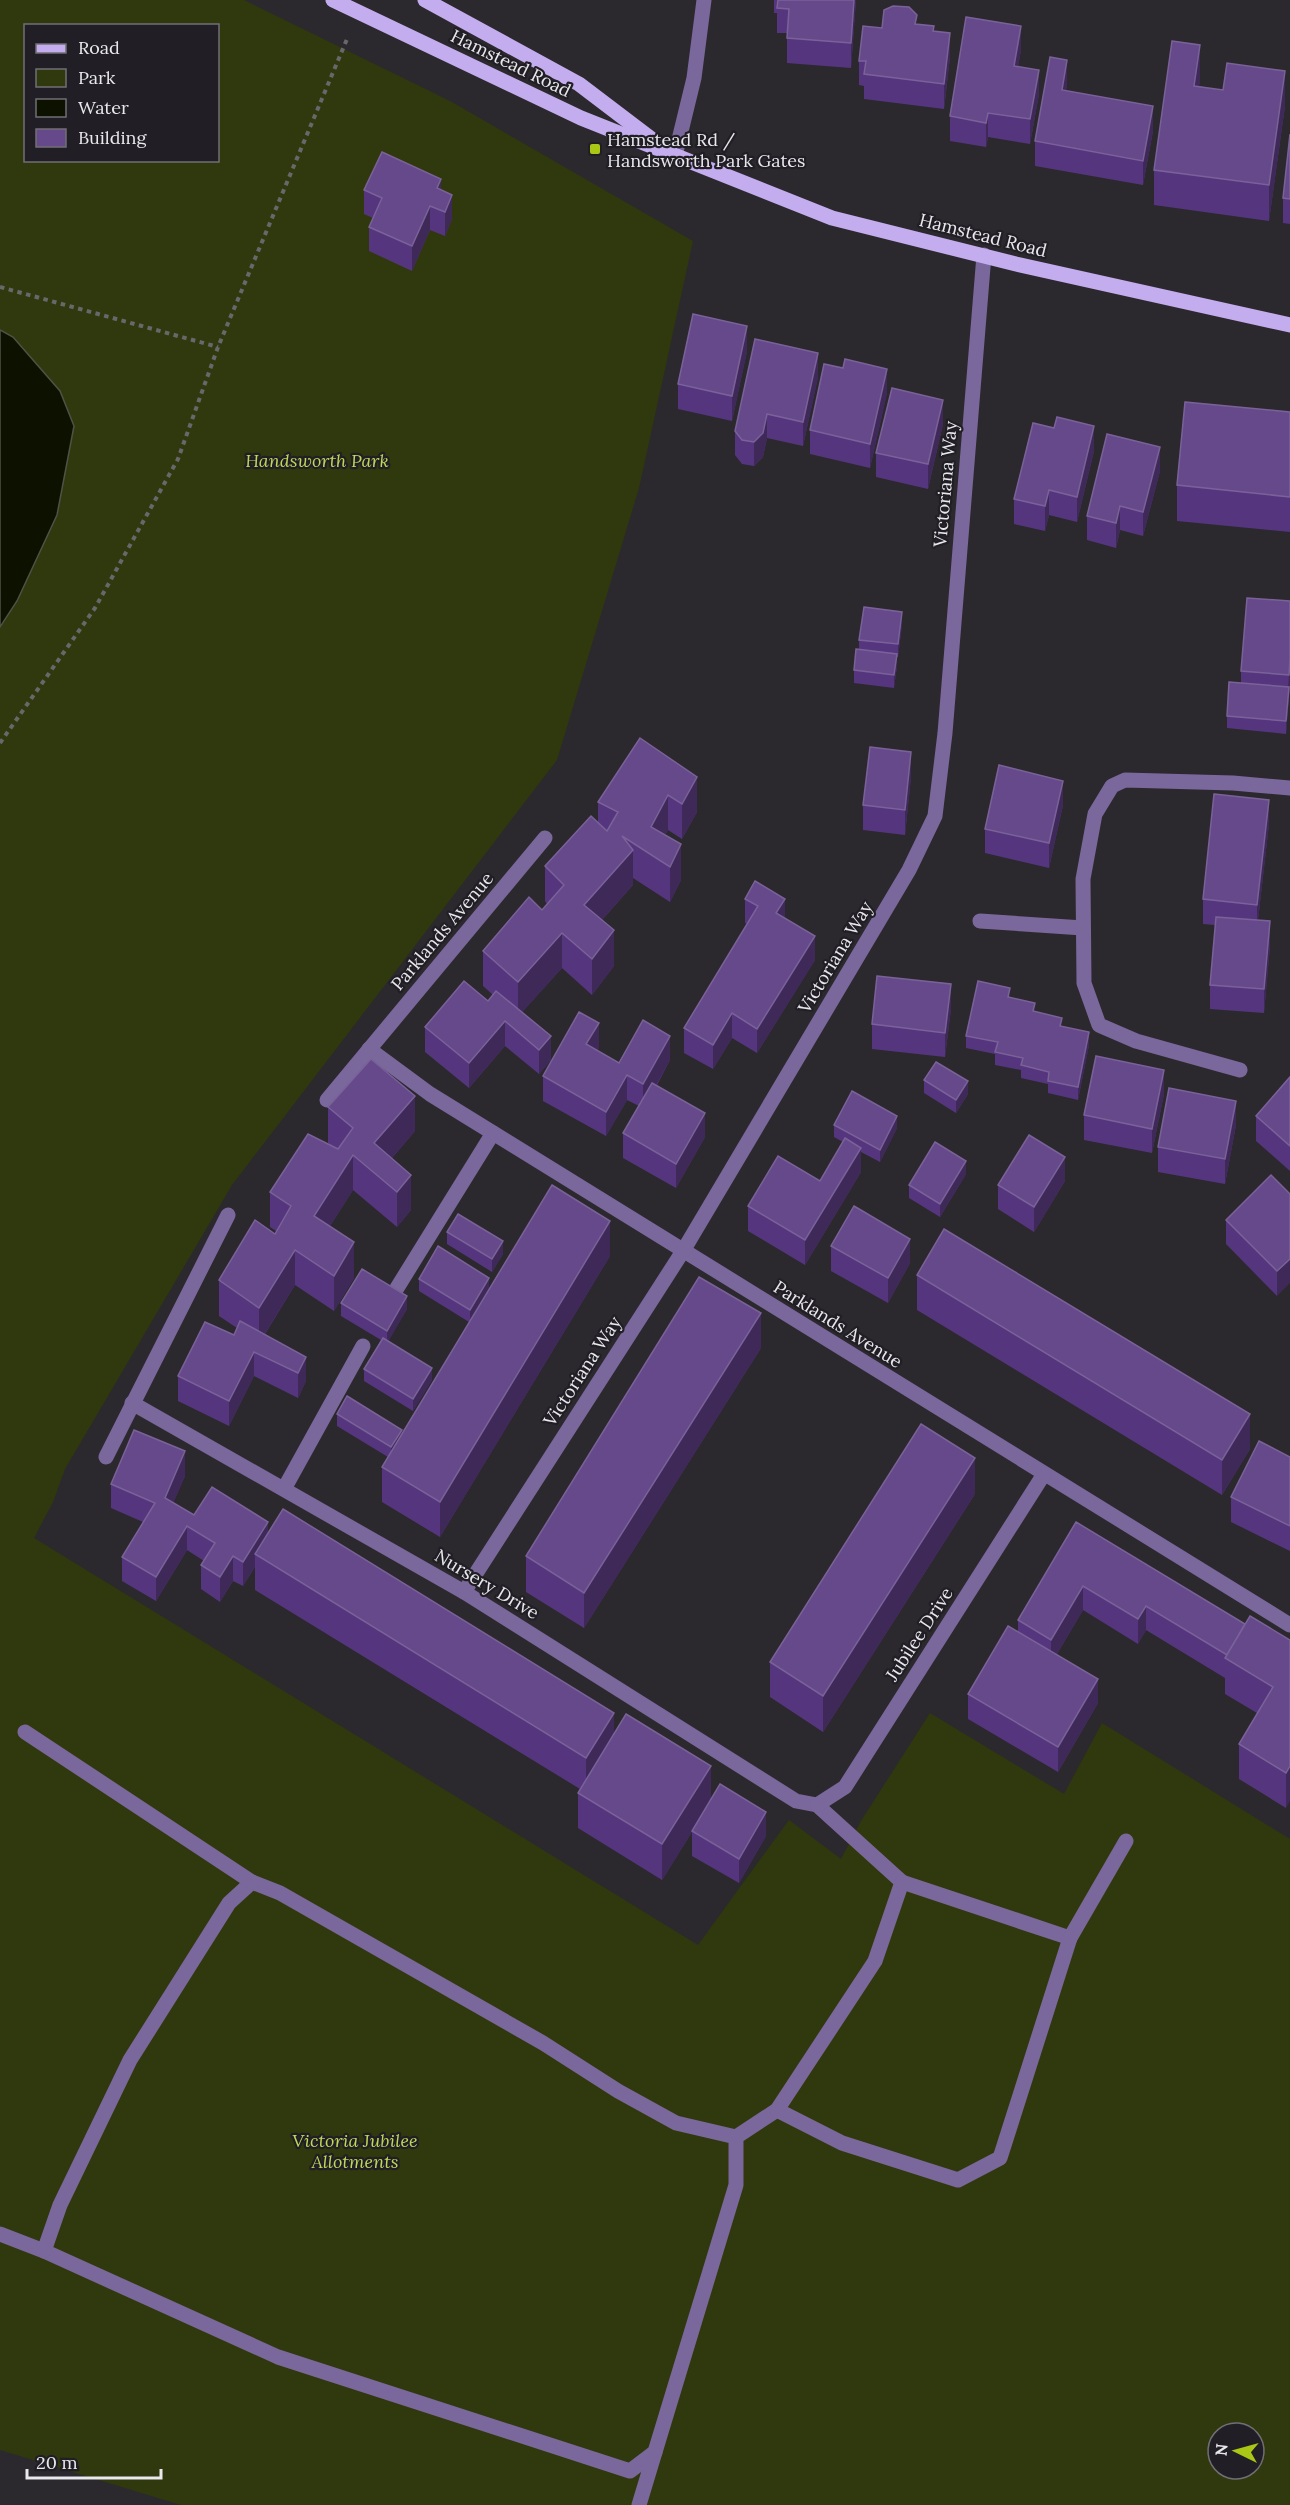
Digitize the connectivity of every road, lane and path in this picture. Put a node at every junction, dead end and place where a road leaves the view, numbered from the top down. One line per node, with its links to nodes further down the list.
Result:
1 (333, 0): 4 (main road, Hamstead Road)
2 (425, 0): 5 (main road, Hamstead Road)
3 (704, 0): 5 (street)
4 (359, 11): 5 (main road, Hamstead Road); 9 (path)
5 (675, 156): 6 (main road, Hamstead Road)
6 (984, 255): 8 (main road, Hamstead Road); 20 (street, Victoriana Way)
7 (0, 287): 9 (path)
8 (1290, 325)
9 (218, 347): 10 (path)
10 (0, 743)
11 (1290, 788): 14 (street)
12 (545, 838): 15 (street, Parklands Avenue)
13 (980, 921): 14 (street)
14 (1083, 928): 16 (street)
15 (369, 1049): 17 (street, Parklands Avenue); 18 (street, Parklands Avenue)
16 (1240, 1070)
17 (327, 1100)
18 (493, 1133): 20 (street, Parklands Avenue); 21 (street)
19 (228, 1215): 23 (street)
20 (683, 1251): 25 (street, Parklands Avenue); 27 (street, Victoriana Way)
21 (397, 1288)
22 (363, 1346): 26 (street)
23 (132, 1403): 24 (street); 26 (street, Nursery Drive)
24 (106, 1457)
25 (1044, 1474): 28 (street, Parklands Avenue); 30 (street, Jubilee Drive)
26 (284, 1489): 27 (street, Nursery Drive)
27 (464, 1592): 30 (street, Nursery Drive)
28 (1290, 1625)
29 (25, 1732): 32 (street)
30 (817, 1805): 33 (street)
31 (1126, 1841): 34 (street)
32 (252, 1882): 36 (street); 38 (street)
33 (902, 1882): 34 (street); 35 (street)
34 (1070, 1938): 35 (street)
35 (777, 2110): 36 (street)
36 (736, 2137): 39 (street)
37 (0, 2234): 38 (street)
38 (44, 2251): 39 (street)
39 (655, 2452): 40 (street)
40 (639, 2505)

